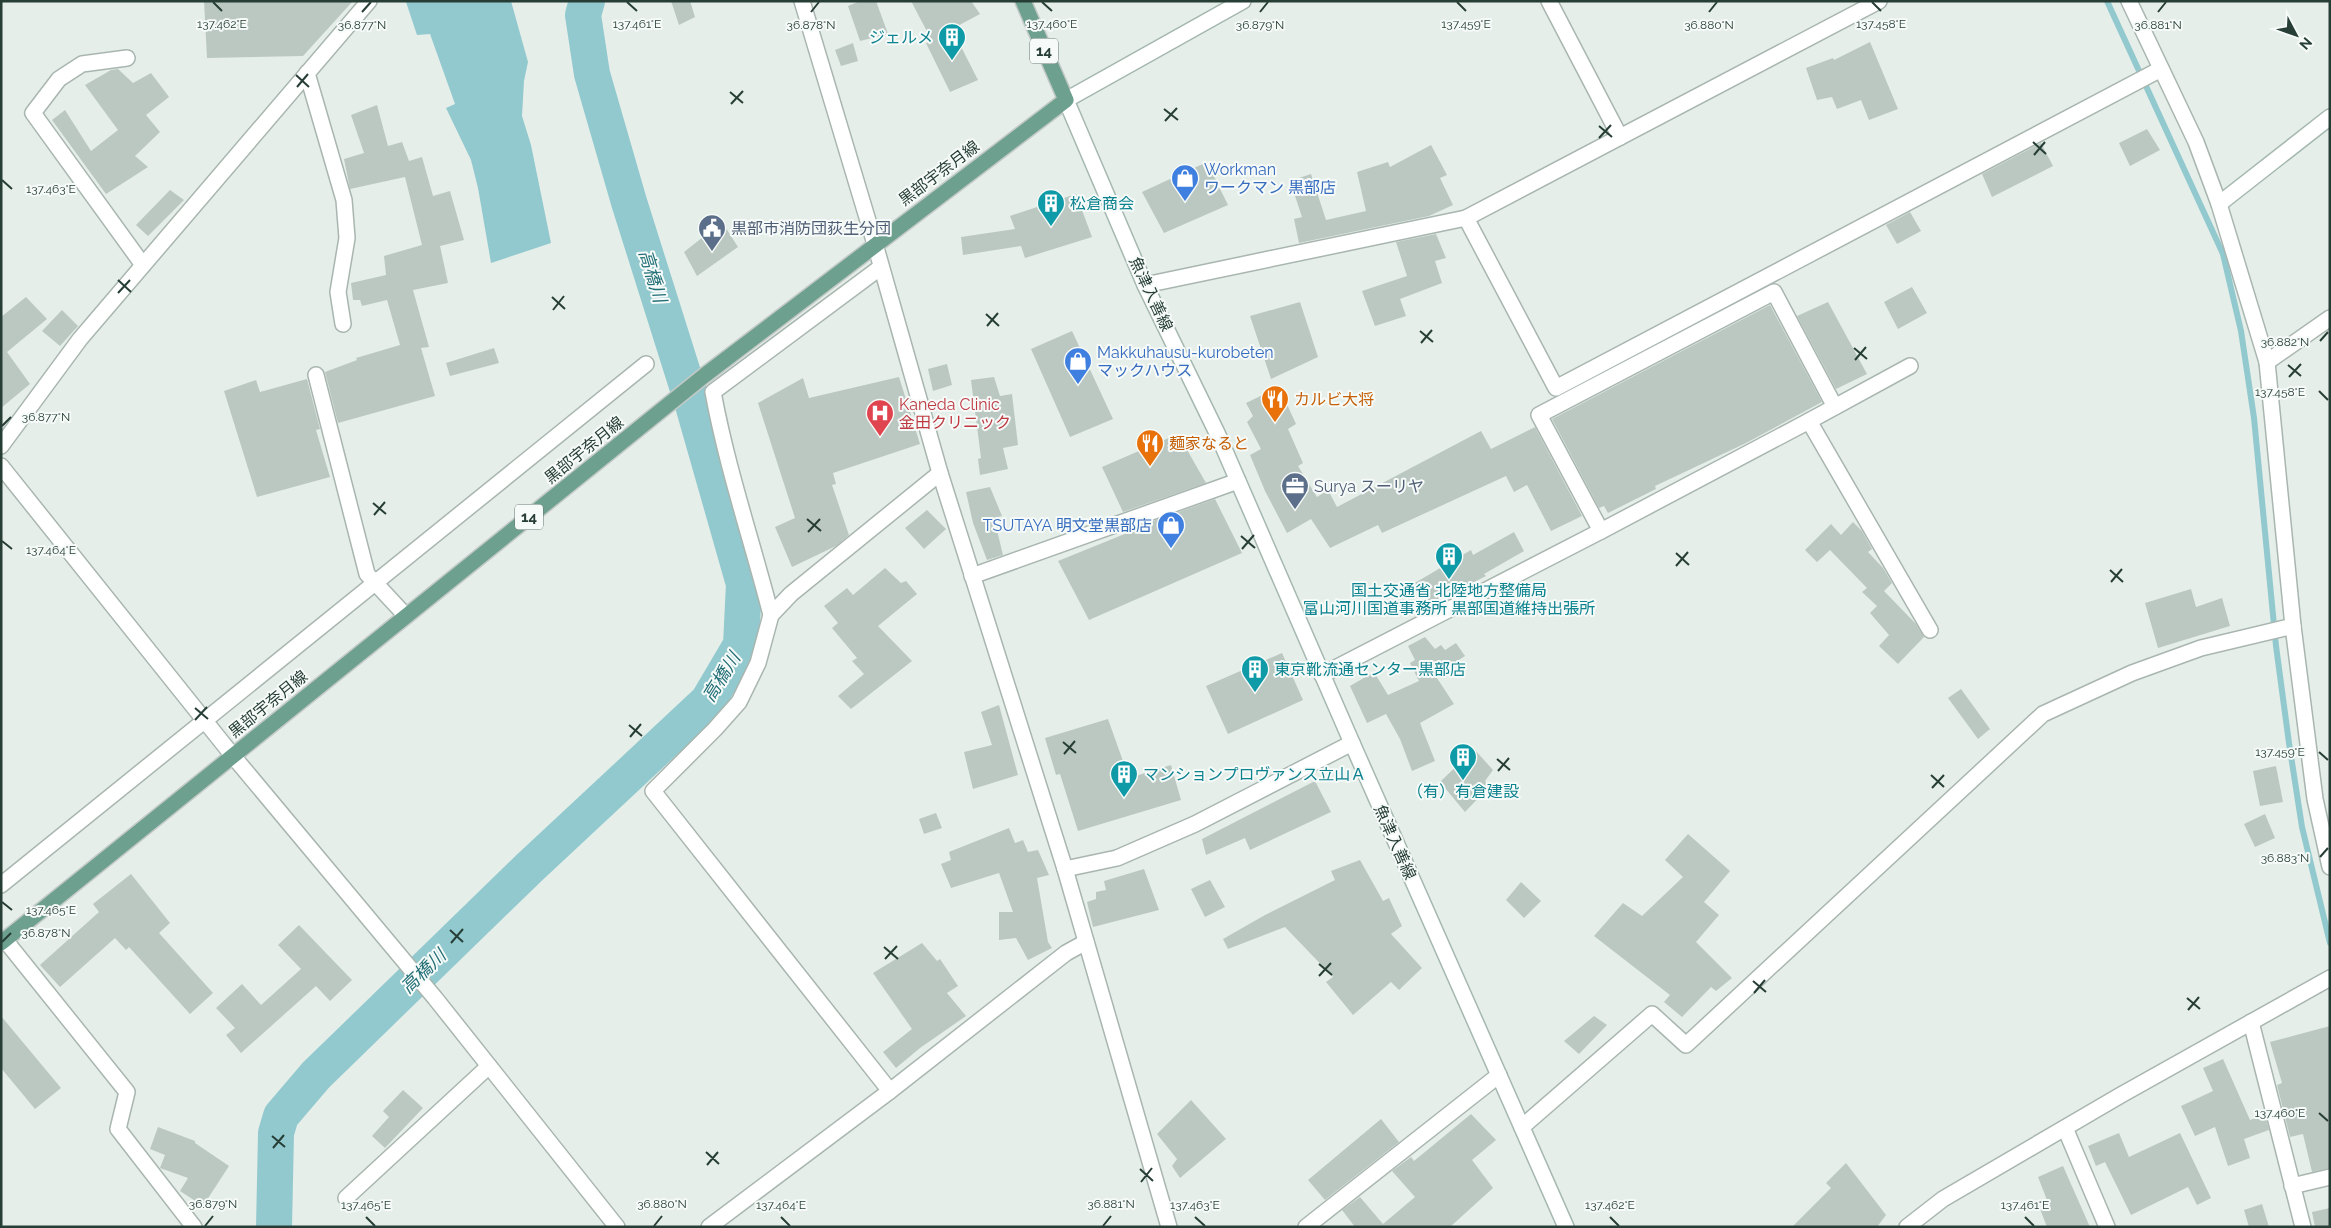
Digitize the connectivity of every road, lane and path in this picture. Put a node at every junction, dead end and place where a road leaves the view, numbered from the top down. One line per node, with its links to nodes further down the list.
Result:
1 (369, 1): 10 (street)
2 (802, 1): 16 (street)
3 (1023, 1): 11 (main road, 14)
4 (1242, 1): 11 (street)
5 (1549, 1): 13 (street)
6 (1879, 1): 13 (street)
7 (2129, 1): 9 (street)
8 (127, 58): 17 (street)
9 (2161, 69): 14 (street); 15 (street)
10 (307, 73): 17 (street); 21 (street)
11 (1066, 100): 16 (main road, 黒部宇奈月線 / 14); 19 (street, 魚津入善線)
12 (2330, 117): 14 (street)
13 (1620, 137): 15 (street)
14 (2219, 204): 22 (street)
15 (1466, 218): 19 (street)
16 (875, 244): 18 (street); 36 (main road, 黒部宇奈月線 / 14)
17 (143, 265): 28 (street)
18 (881, 267): 30 (street); 35 (street)
19 (1146, 285): 31 (street, 魚津入善線)
20 (2330, 318): 22 (street)
21 (343, 324)
22 (2267, 362): 37 (street)
23 (646, 364): 34 (street)
24 (1910, 366): 26 (street)
25 (316, 375): 34 (street)
26 (1835, 407): 27 (street); 32 (street)
27 (1809, 421): 32 (street); 38 (street)
28 (1, 446)
29 (1, 466): 40 (street)
30 (940, 473): 33 (street); 35 (street)
31 (1238, 481): 33 (street); 39 (street, 魚津入善線)
32 (1601, 531): 39 (street)
33 (972, 576): 44 (street)
34 (376, 584): 36 (street); 40 (street)
35 (771, 615): 52 (street)
36 (406, 616): 42 (main road, 黒部宇奈月線 / 14)
37 (2293, 626): 43 (street); 53 (street)
38 (1930, 630)
39 (1322, 675): 41 (street, 魚津入善線)
40 (204, 720): 42 (street); 45 (street)
41 (1352, 743): 44 (street); 51 (street, 魚津入善線)
42 (232, 756): 46 (main road, 黒部宇奈月線 / 14); 50 (street)
43 (2330, 867)
44 (1065, 869): 47 (street)
45 (1, 886)
46 (3, 942): 58 (street)
47 (1086, 942): 52 (street); 61 (street)
48 (2330, 978): 49 (street)
49 (2251, 1022): 54 (street); 56 (street)
50 (489, 1066): 57 (street); 59 (street)
51 (1499, 1075): 53 (street, 魚津入善線); 62 (street)
52 (890, 1091): 60 (street)
53 (1522, 1127): 63 (street, 魚津入善線)
54 (2065, 1128): 64 (street); 65 (street)
55 (2330, 1177): 56 (street)
56 (2292, 1186): 66 (street)
57 (346, 1198)
58 (194, 1227)
59 (617, 1227)
60 (709, 1227)
61 (1169, 1227)
62 (1306, 1227)
63 (1566, 1227)
64 (1907, 1227)
65 (2107, 1227)
66 (2303, 1227)

